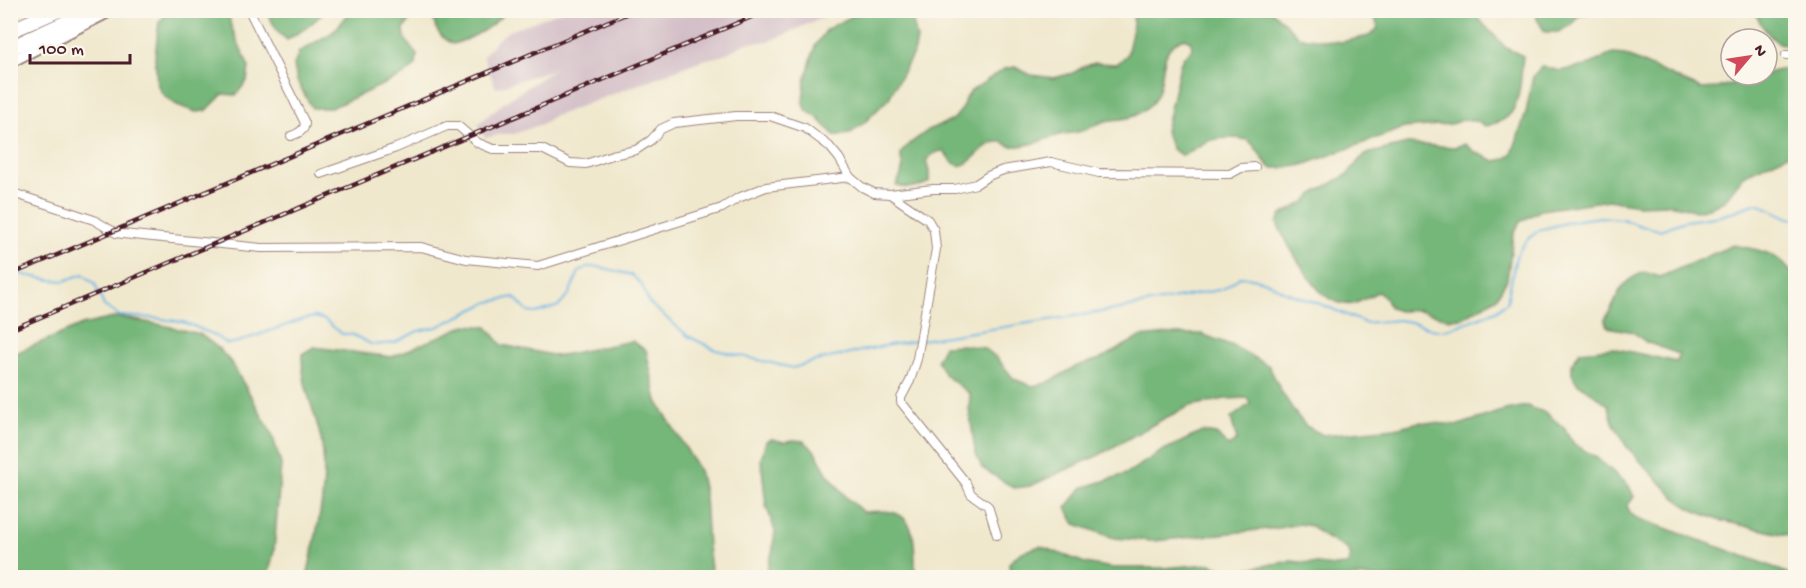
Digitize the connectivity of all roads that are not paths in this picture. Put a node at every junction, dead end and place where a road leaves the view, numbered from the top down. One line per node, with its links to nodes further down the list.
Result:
1 (58, 10): 5 (highway)
2 (94, 10): 6 (highway)
3 (112, 10): 9 (main road)
4 (249, 10): 10 (street)
5 (10, 31)
6 (10, 48)
7 (1786, 55): 8 (street)
8 (1796, 55)
9 (10, 62)
10 (291, 136)
11 (1255, 167): 15 (street)
12 (321, 174): 13 (street)
13 (850, 177): 14 (street); 15 (street)
14 (10, 192)
15 (890, 194): 16 (street)
16 (997, 535)

